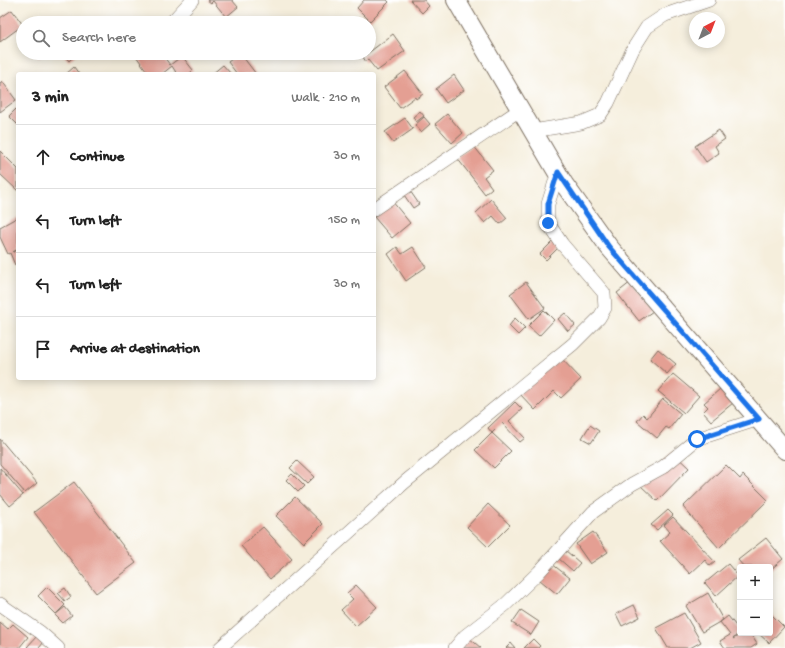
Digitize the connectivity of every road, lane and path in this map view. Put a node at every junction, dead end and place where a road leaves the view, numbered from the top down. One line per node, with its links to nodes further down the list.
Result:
1 (192, 0): 4 (street)
2 (456, 0): 5 (main road)
3 (709, 0): 6 (street)
4 (177, 16)
5 (521, 109): 6 (main road); 8 (street)
6 (533, 131): 7 (main road)
7 (558, 172): 9 (main road); 13 (street)
8 (376, 209)
9 (759, 419): 10 (main road); 14 (street)
10 (785, 450)
11 (0, 604): 12 (street)
12 (58, 648)
13 (220, 648)
14 (455, 648)

